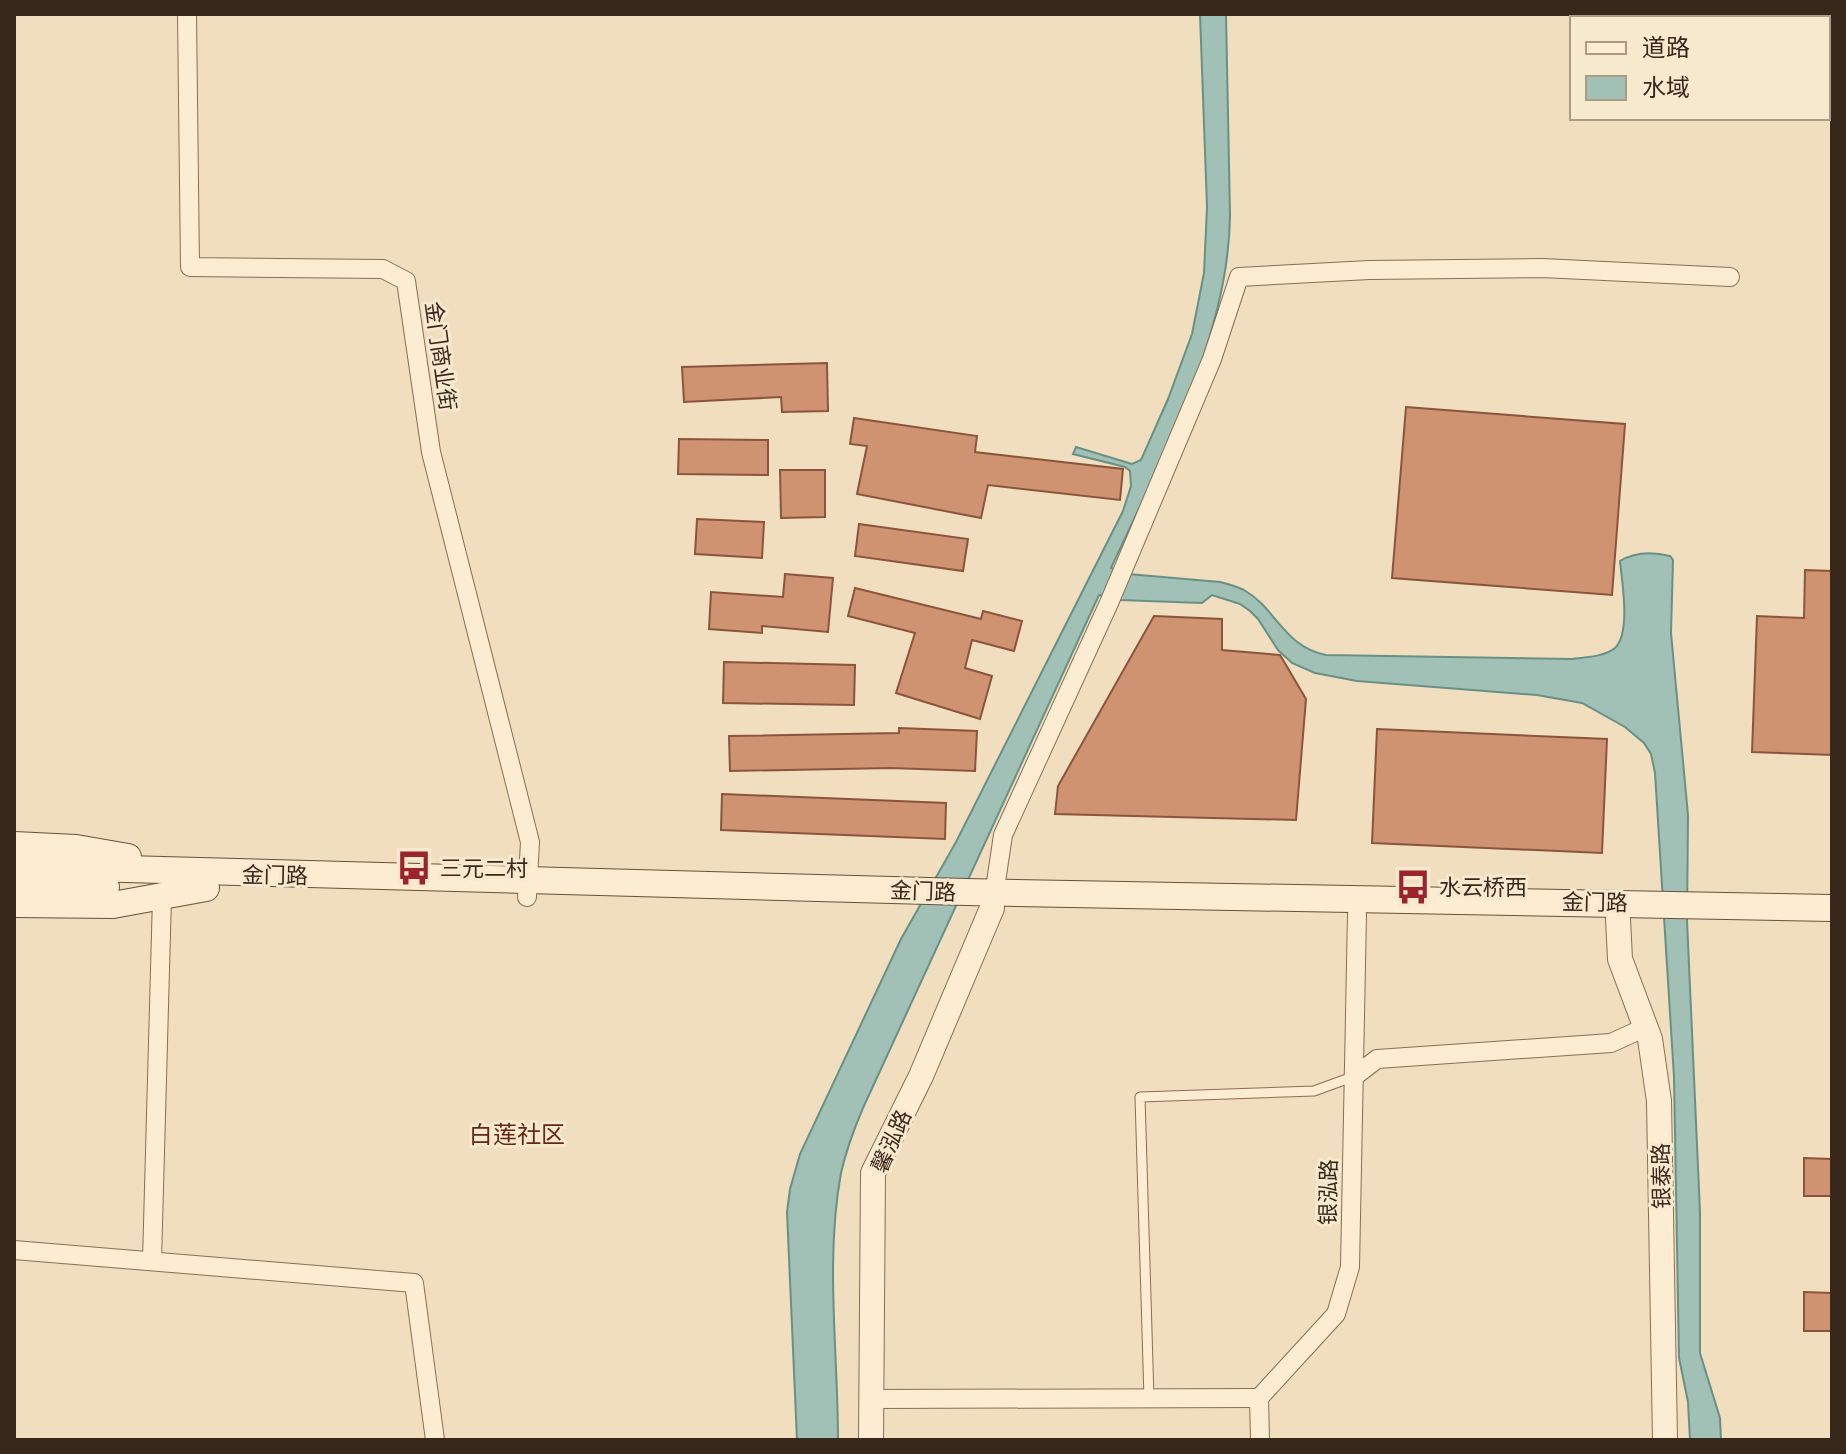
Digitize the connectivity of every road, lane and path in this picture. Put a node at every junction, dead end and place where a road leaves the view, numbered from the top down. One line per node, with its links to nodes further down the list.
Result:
1 (187, 14): 8 (street, 金门商业街)
2 (1730, 277): 10 (street)
3 (14, 845): 6 (main road)
4 (14, 866): 5 (main road, 金门路)
5 (68, 877): 6 (main road, 金门路); 7 (main road, 金门路)
6 (206, 881): 8 (main road, 金门路); 9 (main road)
7 (14, 885)
8 (527, 889): 10 (main road, 金门路)
9 (162, 897): 11 (main road); 21 (street)
10 (993, 900): 13 (main road, 金门路); 15 (main road, 金门路); 24 (street, 馨泓路)
11 (14, 904)
12 (1832, 908): 14 (main road, 金门路)
13 (1654, 911): 14 (main road, 金门路); 16 (main road, 金门路)
14 (1695, 912): 17 (main road, 金门路)
15 (1357, 914): 16 (main road, 金门路); 19 (street, 银泓路)
16 (1618, 919): 18 (street, 银泰路)
17 (1832, 923)
18 (1646, 1027): 19 (street); 28 (street, 银泰路)
19 (1355, 1076): 22 (lane); 23 (street, 银泓路)
20 (14, 1250): 21 (street)
21 (152, 1261): 25 (street)
22 (1149, 1398): 23 (street); 24 (street)
23 (1259, 1398): 27 (street)
24 (872, 1399): 26 (street, 馨泓路)
25 (435, 1440)
26 (871, 1440)
27 (1260, 1440)
28 (1665, 1440)

